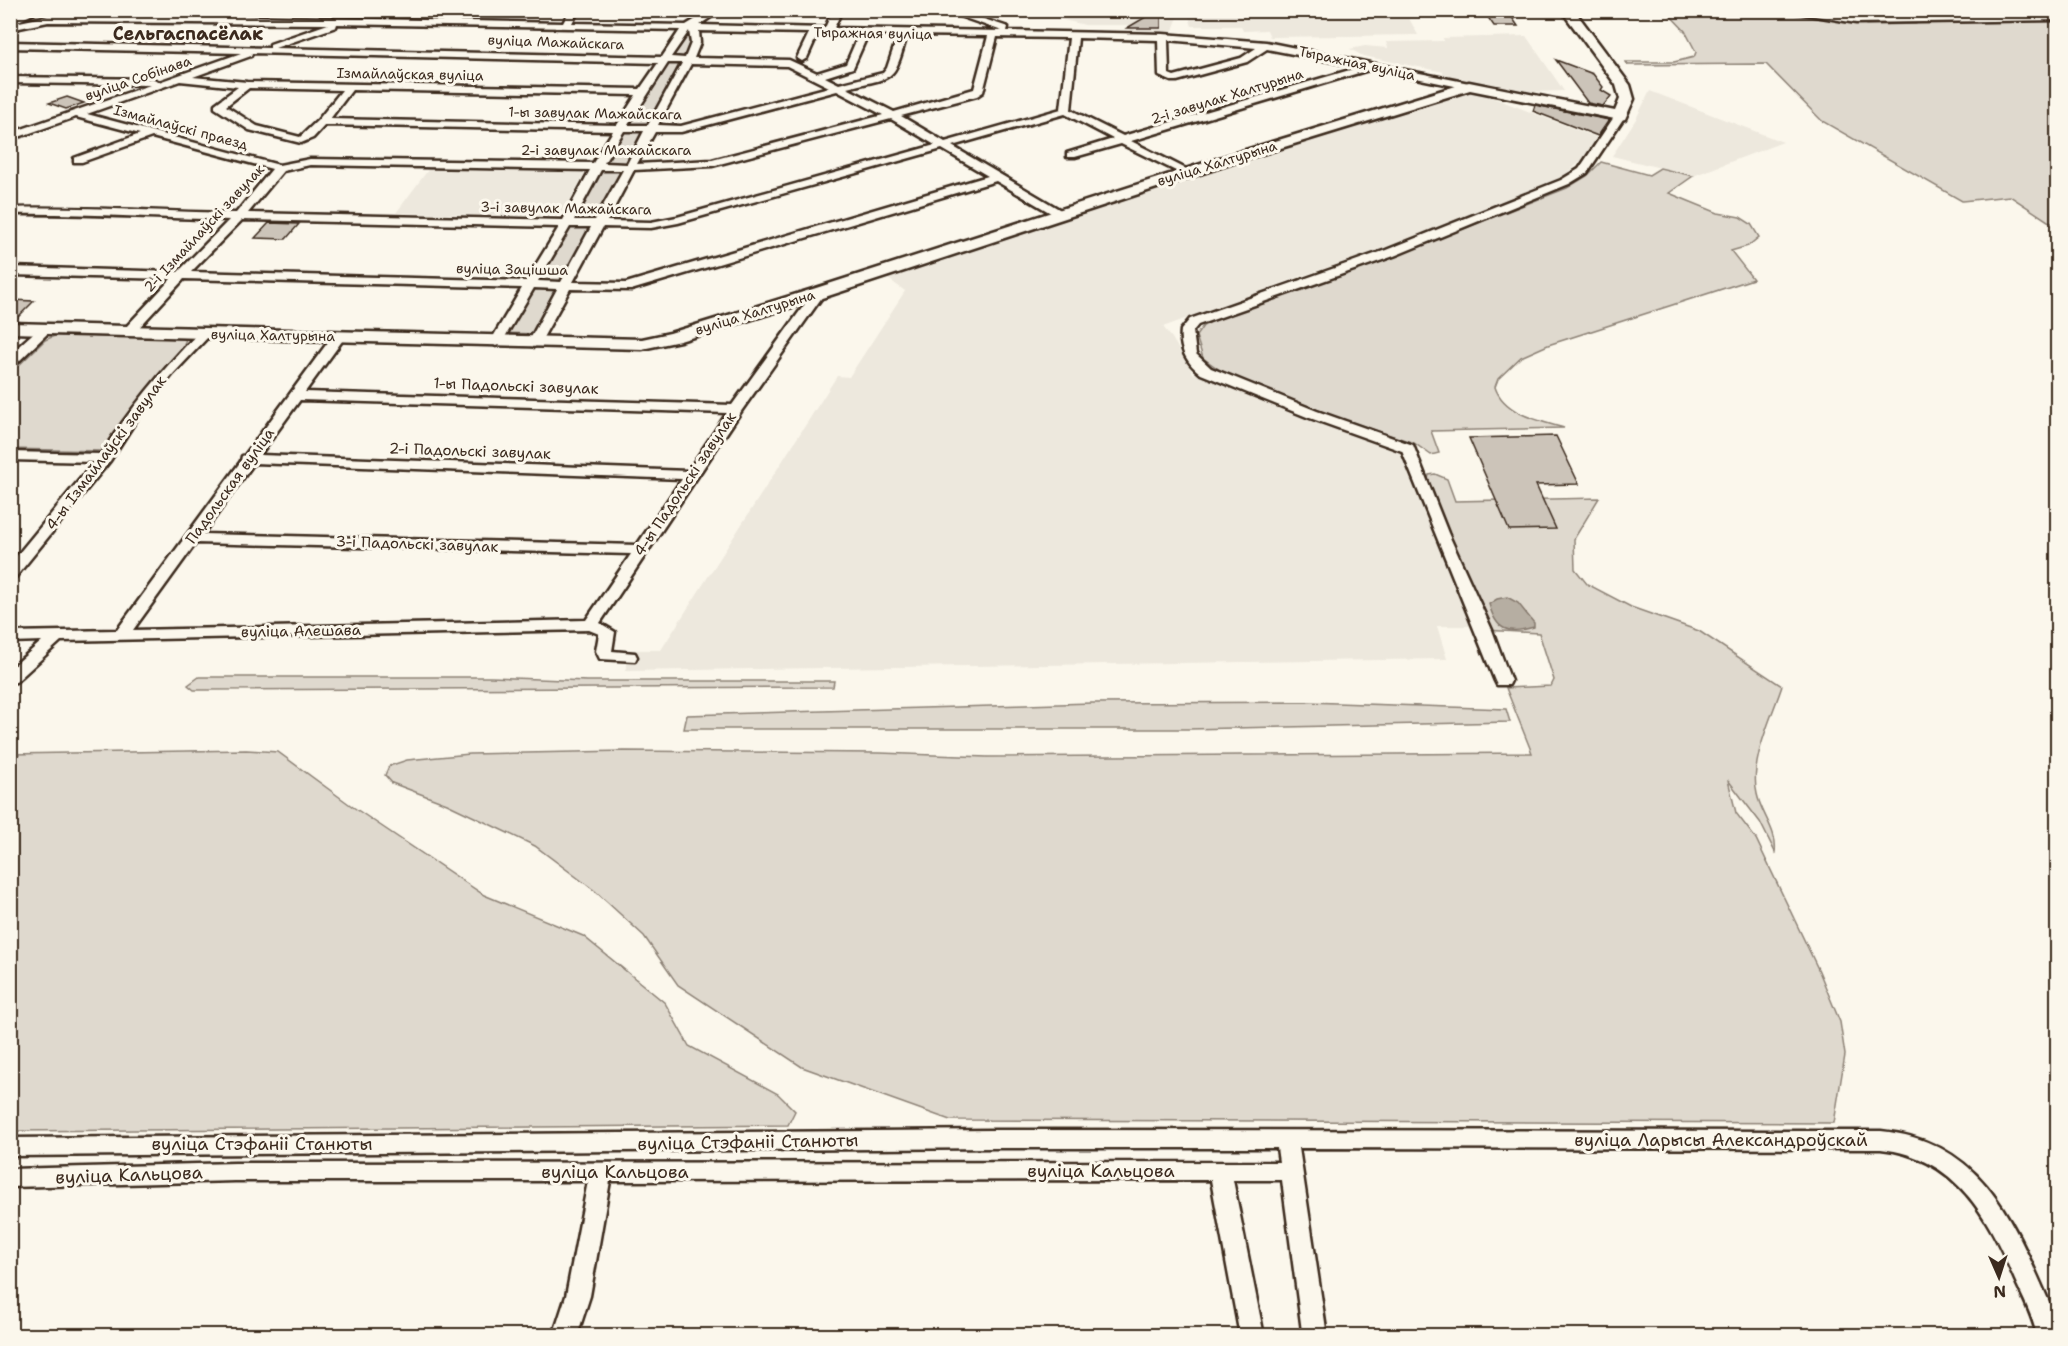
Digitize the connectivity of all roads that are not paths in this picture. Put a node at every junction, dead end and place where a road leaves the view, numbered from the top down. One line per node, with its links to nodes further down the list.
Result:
1 (35, 10): 14 (street)
2 (249, 10): 12 (street)
3 (377, 10): 15 (street, вуліца Собінава)
4 (575, 10): 16 (street)
5 (837, 10): 20 (street)
6 (946, 10): 24 (street)
7 (1567, 10): 48 (street)
8 (1785, 10): 13 (street)
9 (1883, 10): 13 (street)
10 (711, 11): 18 (street)
11 (2058, 17): 13 (street)
12 (235, 19): 15 (street, Тыражная вуліца); 17 (street, Тыражная вуліца)
13 (1894, 20)
14 (10, 21)
15 (346, 21): 16 (street, Тыражная вуліца); 29 (street, вуліца Собінава)
16 (566, 26): 18 (street, Тыражная вуліца)
17 (10, 27)
18 (690, 28): 19 (street, Тыражная вуліца); 31 (street); 32 (street)
19 (814, 32): 20 (street, Тыражная вуліца); 30 (street)
20 (827, 32): 21 (street, Тыражная вуліца)
21 (864, 32): 22 (street, Тыражная вуліца); 34 (street)
22 (903, 33): 23 (street, Тыражная вуліца); 43 (street, 1-ы завулак Мажайскага)
23 (993, 34): 24 (street, Тыражная вуліца); 47 (street, 2-і завулак Мажайскага)
24 (1017, 34): 25 (street, Тыражная вуліца)
25 (1074, 35): 26 (street, Тыражная вуліца); 45 (street)
26 (1164, 37): 28 (street, Тыражная вуліца); 28 (street)
27 (10, 45): 29 (street, вуліца Мажайскага)
28 (1266, 45): 33 (street, Тыражная вуліца)
29 (261, 50): 31 (street, вуліца Мажайскага); 35 (street, вуліца Собінава)
30 (802, 58)
31 (664, 60): 32 (street, вуліца Мажайскага); 44 (street)
32 (688, 61): 34 (street, вуліца Мажайскага); 51 (street)
33 (1372, 66): 40 (street, Тыражная вуліца); 54 (street, 2-і завулак Халтурына)
34 (815, 76): 43 (street, вуліца Мажайскага)
35 (178, 78): 38 (street, вуліца Собінава); 39 (street, Ізмайлаўская вуліца)
36 (10, 80): 37 (street)
37 (29, 80): 38 (street); 42 (street)
38 (167, 82): 46 (street, вуліца Собінава)
39 (247, 85): 41 (street, Ізмайлаўская вуліца); 49 (street)
40 (1469, 86): 48 (street, Тыражная вуліца); 62 (street, вуліца Халтурына)
41 (349, 87): 44 (street, Ізмайлаўская вуліца); 49 (street)
42 (10, 88)
43 (837, 88): 47 (street, вуліца Мажайскага); 51 (street, 1-ы завулак Мажайскага)
44 (643, 92): 50 (street)
45 (1066, 111): 54 (street); 55 (street, 3-і завулак Мажайскага)
46 (76, 114): 52 (street, Ізмайлаўскі праезд); 53 (street, вуліца Собінава)
47 (892, 115): 55 (street, вуліца Мажайскага); 60 (street, 2-і завулак Мажайскага)
48 (1620, 116): 97 (street)
49 (322, 122): 50 (street, 1-ы завулак Мажайскага)
50 (620, 128): 51 (street, 1-ы завулак Мажайскага); 59 (street)
51 (649, 129): 60 (street)
52 (148, 135): 57 (street); 61 (street, Ізмайлаўскі праезд)
53 (10, 137)
54 (1125, 141): 56 (street, 2-і завулак Халтурына); 62 (street)
55 (941, 145): 63 (street, вуліца Мажайскага); 68 (street, 3-і завулак Мажайскага)
56 (1071, 155)
57 (78, 160)
58 (310, 162): 59 (street, 2-і завулак Мажайскага); 61 (street, 2-і Ізмайлаўскі завулак)
59 (597, 166): 60 (street, 2-і завулак Мажайскага); 67 (street)
60 (630, 167): 68 (street)
61 (279, 168): 66 (street, 2-і Ізмайлаўскі завулак)
62 (1186, 173): 65 (street, вуліца Халтурына)
63 (996, 177): 65 (street, вуліца Мажайскага); 72 (street, вуліца Зацішша)
64 (10, 211): 66 (street, 3-і завулак Мажайскага)
65 (1060, 214): 73 (street, вуліца Халтурына)
66 (240, 216): 67 (street, 3-і завулак Мажайскага); 70 (street, 2-і Ізмайлаўскі завулак)
67 (567, 223): 68 (street, 3-і завулак Мажайскага); 71 (street)
68 (601, 224): 72 (street)
69 (10, 271): 70 (street, вуліца Зацішша)
70 (181, 275): 71 (street, вуліца Зацішша); 76 (street, 2-і Ізмайлаўскі завулак)
71 (531, 285): 72 (street, вуліца Зацішша); 79 (street)
72 (566, 286): 80 (street)
73 (819, 293): 80 (street, вуліца Халтурына); 83 (street, 4-ы Падольскі завулак)
74 (10, 328): 75 (street, вуліца Халтурына)
75 (45, 329): 76 (street, вуліца Халтурына); 81 (street)
76 (129, 331): 77 (street, вуліца Халтурына)
77 (204, 333): 78 (street, вуліца Халтурына); 85 (street, 4-ы Ізмайлаўскі завулак)
78 (339, 337): 79 (street, вуліца Халтурына); 82 (street, Падольская вуліца)
79 (496, 342): 80 (street, вуліца Халтурына)
80 (534, 343)
81 (10, 362)
82 (295, 396): 83 (street, 1-ы Падольскі завулак); 86 (street, Падольская вуліца)
83 (736, 409): 87 (street, 4-ы Падольскі завулак)
84 (10, 456): 85 (street)
85 (105, 458): 90 (street, 4-ы Ізмайлаўскі завулак)
86 (247, 459): 87 (street, 2-і Падольскі завулак); 88 (street, Падольская вуліца)
87 (691, 475): 89 (street, 4-ы Падольскі завулак)
88 (193, 538): 89 (street, 3-і Падольскі завулак); 92 (street, Падольская вуліца)
89 (640, 550): 91 (street, 4-ы Падольскі завулак)
90 (10, 576)
91 (591, 625): 92 (street, вуліца Алешава); 95 (street)
92 (121, 635): 94 (street, вуліца Алешава)
93 (10, 637): 94 (street, вуліца Алешава)
94 (56, 637): 96 (street)
95 (629, 657)
96 (10, 678)
97 (1503, 681)
98 (1287, 1140): 99 (street, вуліца Стэфаніі Станюты); 101 (street); 107 (street, вуліца Ларысы Александроўскай)
99 (10, 1147)
100 (1220, 1171): 101 (street, вуліца Кальцова); 102 (street, вуліца Кальцова); 105 (street)
101 (1291, 1171): 106 (street)
102 (601, 1172): 103 (street, вуліца Кальцова); 104 (street)
103 (10, 1178)
104 (565, 1335)
105 (1252, 1335)
106 (1317, 1335)
107 (2049, 1335)

